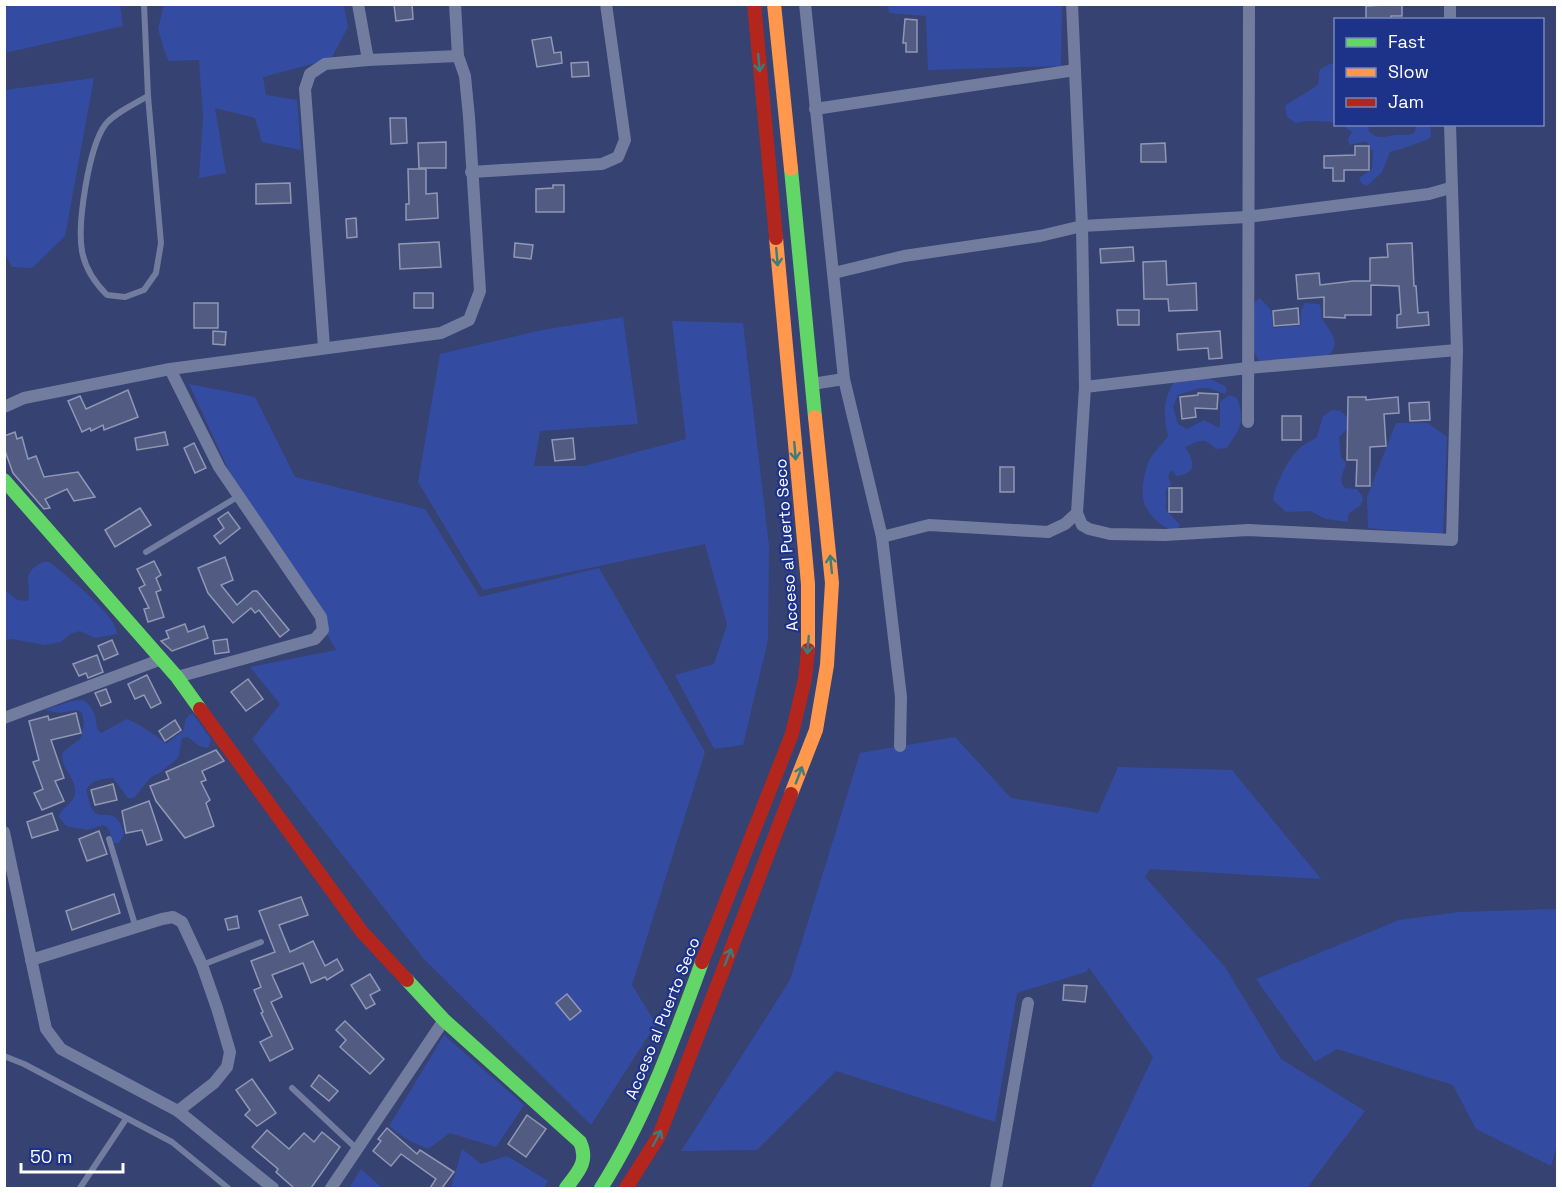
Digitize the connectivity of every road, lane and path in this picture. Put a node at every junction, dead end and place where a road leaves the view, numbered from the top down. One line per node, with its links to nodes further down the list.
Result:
1 (144, 4): 13 (lane)
2 (358, 4): 11 (street)
3 (455, 4): 10 (street)
4 (606, 4): 16 (street)
5 (754, 4): 57 (main road, Acceso al Puerto Seco, one-way to 57)
6 (774, 4): 26 (main road)
7 (805, 4): 14 (street)
8 (1072, 4): 12 (street)
9 (1249, 4): 18 (street)
10 (458, 56): 11 (street); 16 (street)
11 (368, 60): 21 (street)
12 (1075, 70): 14 (street); 19 (street)
13 (148, 96): 13 (lane)
14 (815, 109): 20 (street)
15 (1450, 126): 17 (street)
16 (471, 172): 21 (street)
17 (1450, 188): 18 (street); 22 (street)
18 (1247, 217): 19 (street); 23 (street)
19 (1082, 226): 20 (street); 27 (street)
20 (834, 273): 25 (street)
21 (324, 347): 24 (street)
22 (1456, 350): 23 (street); 32 (street)
23 (1248, 368): 27 (street); 29 (street)
24 (170, 369): 28 (street); 31 (street)
25 (844, 379): 26 (street); 33 (street)
26 (812, 384): 58 (main road, one-way to 26)
27 (1085, 387): 32 (street)
28 (4, 406)
29 (1248, 422)
30 (4, 480): 35 (main road)
31 (239, 496): 34 (lane); 36 (street)
32 (1077, 513): 33 (street)
33 (882, 537): 38 (street)
34 (146, 552)
35 (162, 659): 36 (main road); 37 (street)
36 (177, 677): 46 (main road)
37 (4, 718)
38 (900, 746)
39 (4, 832): 43 (street)
40 (109, 840): 41 (lane)
41 (136, 928): 43 (street); 44 (street)
42 (261, 942): 44 (lane)
43 (31, 960): 49 (street)
44 (202, 965): 49 (street)
45 (1028, 1003): 59 (street)
46 (444, 1020): 51 (street); 56 (main road)
47 (4, 1056): 50 (lane)
48 (292, 1088): 51 (lane)
49 (178, 1111): 54 (street)
50 (126, 1119): 52 (lane); 53 (lane)
51 (357, 1149): 55 (street)
52 (80, 1188)
53 (226, 1188)
54 (273, 1188)
55 (331, 1188)
56 (566, 1188)
57 (601, 1188)
58 (626, 1188)
59 (996, 1188)

